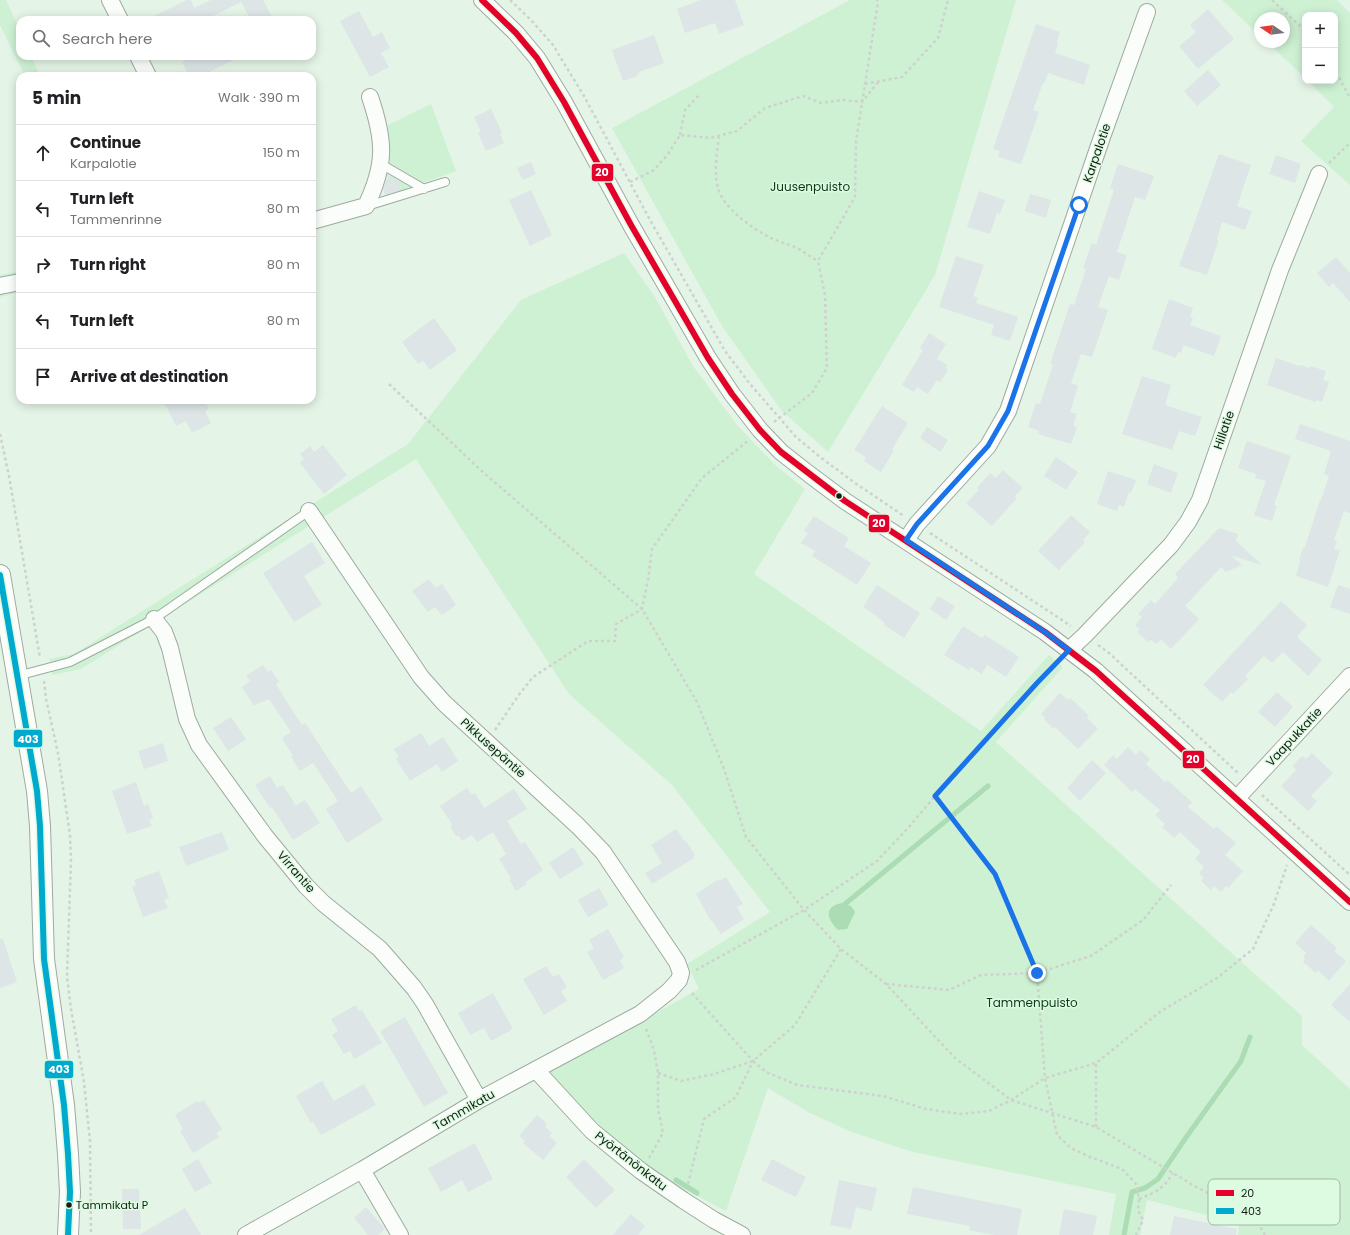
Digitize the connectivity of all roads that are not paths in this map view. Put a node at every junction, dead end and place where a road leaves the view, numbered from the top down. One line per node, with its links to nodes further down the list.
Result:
1 (110, 0): 4 (street)
2 (482, 0): 17 (street)
3 (1147, 12): 17 (street, Karpalotie)
4 (118, 16)
5 (140, 60): 6 (street)
6 (146, 72)
7 (370, 97): 8 (street)
8 (381, 164): 11 (lane); 12 (street)
9 (1320, 174): 20 (street, Hillatie)
10 (445, 182): 11 (lane)
11 (424, 189): 12 (lane)
12 (366, 206): 13 (street)
13 (316, 220)
14 (16, 283): 15 (street)
15 (0, 286)
16 (309, 511): 19 (lane); 25 (street, Pikkusepäntie)
17 (906, 540): 20 (street)
18 (0, 575): 21 (street)
19 (154, 619): 21 (lane); 27 (street, Virrantie)
20 (1069, 650): 23 (street)
21 (17, 676): 29 (street)
22 (1350, 676): 23 (street, Vaapukkatie)
23 (1236, 798): 24 (street)
24 (1350, 902)
25 (679, 980): 26 (street, Tammikatu)
26 (536, 1070): 27 (street, Tammikatu); 32 (street, Pyörtänönkatu)
27 (479, 1100): 28 (street, Tammikatu)
28 (362, 1170): 30 (street, Tammikatu); 31 (street)
29 (68, 1235)
30 (246, 1235)
31 (400, 1235)
32 (742, 1235)

